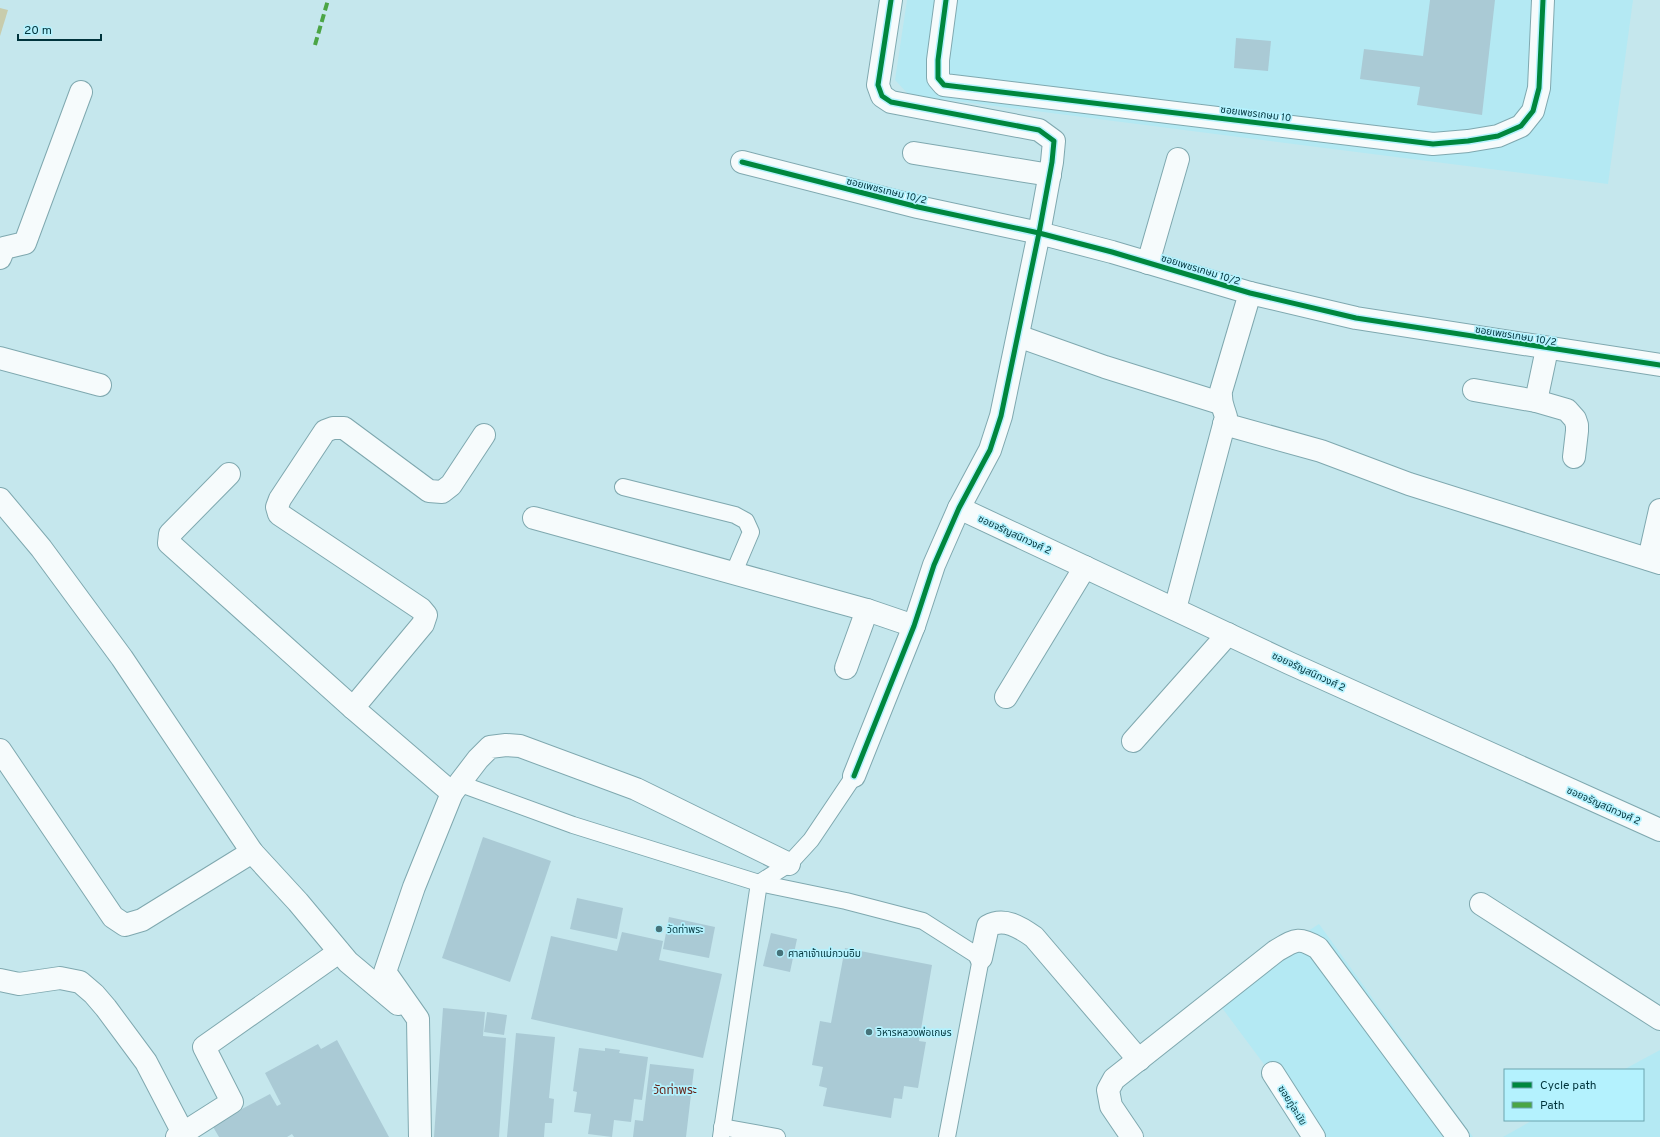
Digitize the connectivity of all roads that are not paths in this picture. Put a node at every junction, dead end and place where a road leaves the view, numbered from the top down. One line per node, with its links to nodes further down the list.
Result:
1 (891, 0): 8 (street)
2 (946, 0): 3 (street, ซอยเพชรเกษม 10)
3 (1543, 0)
4 (81, 92): 10 (street)
5 (914, 153): 8 (street)
6 (1178, 159): 11 (street)
7 (742, 162): 9 (street, ซอยเพชรเกษม 10/2)
8 (1050, 175): 9 (street)
9 (1039, 233): 11 (street, ซอยเพชรเกษม 10/2); 13 (street)
10 (0, 258)
11 (1148, 263): 12 (street, ซอยเพชรเกษม 10/2)
12 (1250, 293): 14 (street, ซอยเพชรเกษม 10/2); 20 (street)
13 (1018, 336): 20 (street); 27 (street)
14 (1547, 349): 16 (street, ซอยเพชรเกษม 10/2); 19 (street)
15 (0, 358): 17 (street)
16 (1660, 365)
17 (100, 386)
18 (1474, 390): 19 (street)
19 (1536, 401): 23 (street)
20 (1220, 403): 21 (street)
21 (1224, 424): 30 (street); 33 (street)
22 (484, 435): 39 (street)
23 (1574, 457)
24 (229, 474): 39 (street)
25 (623, 487): 32 (lane)
26 (0, 498): 45 (street)
27 (959, 508): 31 (street, ซอยจรัญสนิทวงศ์ 2); 35 (street)
28 (1660, 510): 30 (street)
29 (534, 518): 32 (street)
30 (1654, 561)
31 (1085, 567): 33 (street, ซอยจรัญสนิทวงศ์ 2); 38 (street)
32 (734, 572): 34 (street)
33 (1175, 609): 36 (street, ซอยจรัญสนิทวงศ์ 2)
34 (867, 610): 35 (street); 37 (street)
35 (914, 626): 42 (street)
36 (1228, 634): 40 (street); 44 (street, ซอยจรัญสนิทวงศ์ 2)
37 (846, 668)
38 (1006, 698)
39 (353, 708): 43 (street)
40 (1133, 740)
41 (0, 750): 45 (street)
42 (854, 776): 46 (lane)
43 (455, 788): 46 (street); 47 (lane); 53 (street)
44 (1659, 828)
45 (252, 852): 49 (street)
46 (789, 864): 47 (lane)
47 (759, 883): 50 (lane); 56 (lane)
48 (1481, 904): 52 (street)
49 (339, 952): 53 (street); 57 (street)
50 (981, 958): 54 (street); 60 (lane)
51 (0, 980): 57 (street)
52 (1660, 1019)
53 (418, 1020): 58 (street)
54 (1139, 1060): 61 (street); 63 (street)
55 (1273, 1073): 62 (street, ซอยภู่ละมัย)
56 (721, 1132): 59 (lane)
57 (180, 1135)
58 (420, 1137)
59 (777, 1137)
60 (947, 1137)
61 (1132, 1137)
62 (1314, 1137)
63 (1458, 1137)

